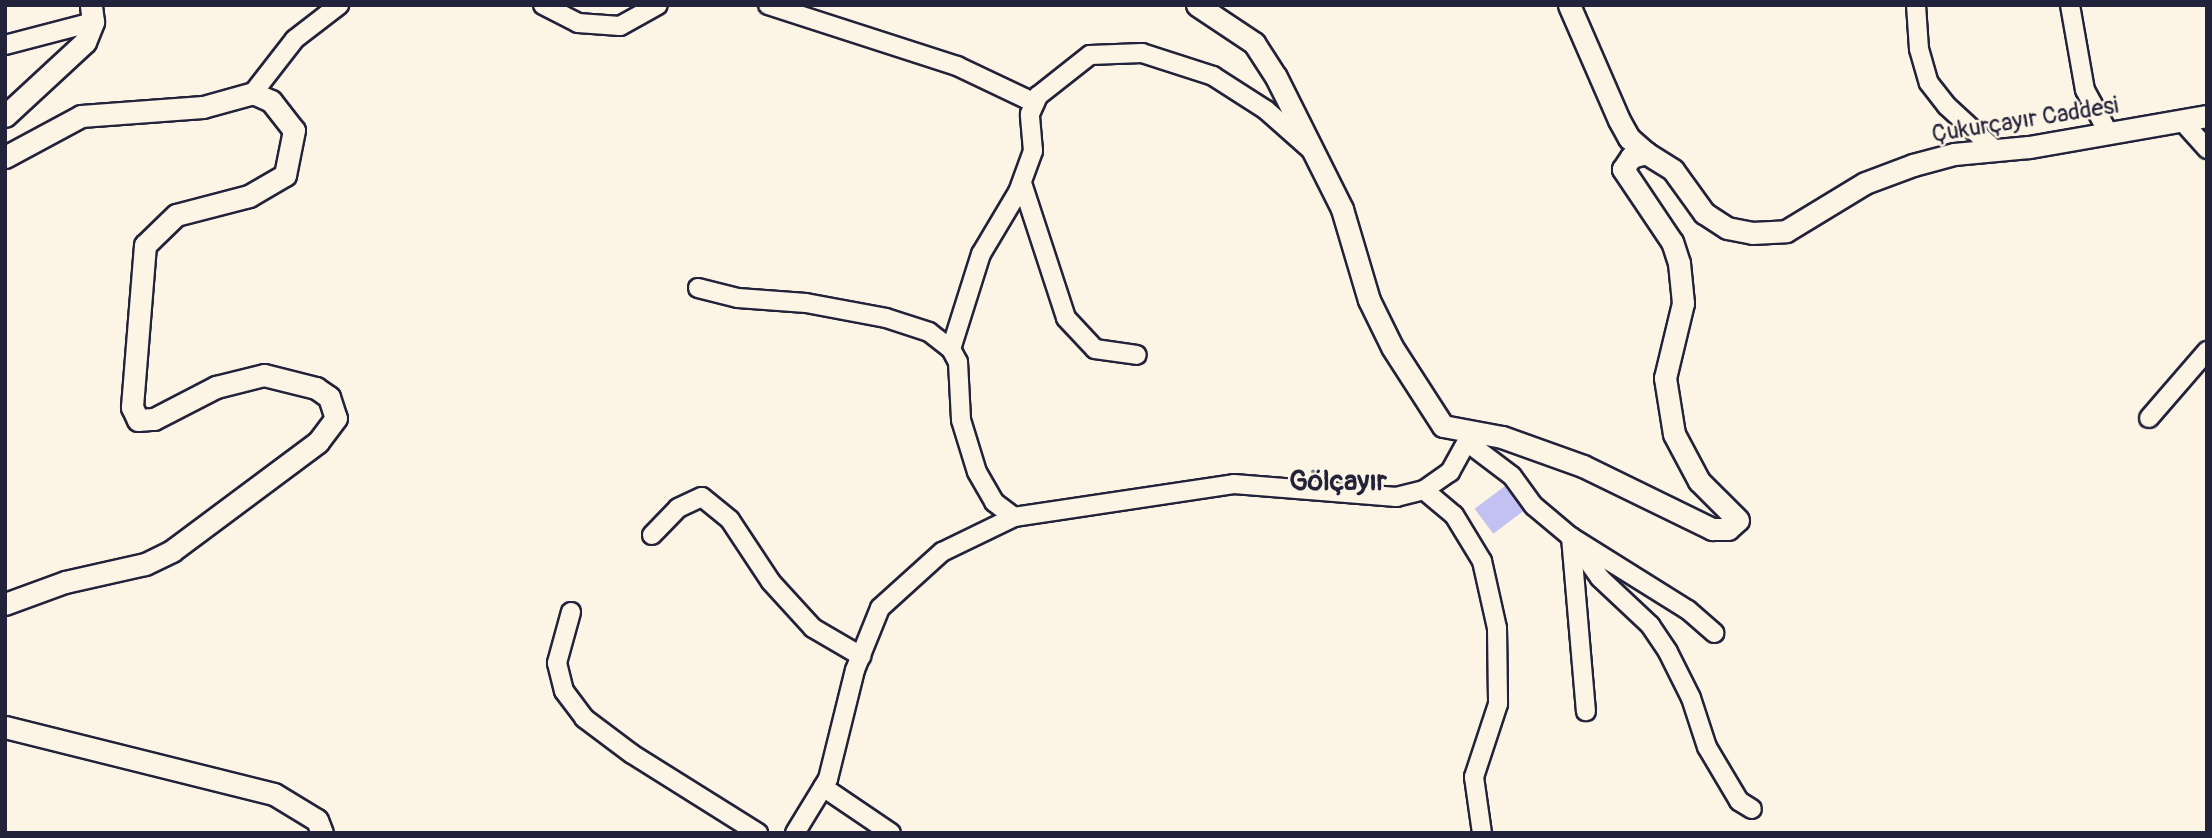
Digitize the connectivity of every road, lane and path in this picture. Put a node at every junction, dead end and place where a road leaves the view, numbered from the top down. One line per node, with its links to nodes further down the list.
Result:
1 (339, 5): 11 (street)
2 (542, 5): 3 (street)
3 (658, 5)
4 (768, 5): 12 (street)
5 (1197, 5): 19 (street)
6 (1569, 5): 20 (street, Çukurçayır Caddesi)
7 (1916, 5): 18 (street)
8 (2070, 5): 16 (street)
9 (92, 13): 10 (street); 13 (street)
10 (5, 45)
11 (253, 93): 21 (street); 33 (street)
12 (1035, 103): 19 (street); 22 (street)
13 (5, 116)
14 (2207, 116): 15 (street, Çukurçayır Caddesi)
15 (2182, 121): 16 (street, Çukurçayır Caddesi); 17 (street)
16 (2109, 134): 18 (street, Çukurçayır Caddesi)
17 (2207, 149)
18 (1995, 150): 20 (street, Çukurçayır Caddesi)
19 (1315, 153): 28 (street)
20 (1646, 153): 28 (street)
21 (5, 157)
22 (1022, 183): 24 (street); 26 (street)
23 (698, 288): 24 (street)
24 (951, 349): 30 (street)
25 (2207, 351): 27 (street)
26 (1137, 355)
27 (2150, 418)
28 (1469, 438): 29 (street); 32 (street)
29 (1424, 491): 30 (street); 45 (street)
30 (1014, 517): 36 (street)
31 (652, 536): 36 (street)
32 (1571, 537): 35 (street); 37 (street); 40 (street)
33 (5, 604)
34 (571, 612): 42 (street)
35 (1714, 633)
36 (861, 656): 39 (street)
37 (1586, 711)
38 (5, 726): 41 (street)
39 (823, 787): 43 (street); 44 (street)
40 (1752, 809)
41 (322, 833)
42 (758, 833)
43 (795, 833)
44 (891, 833)
45 (1482, 833)

